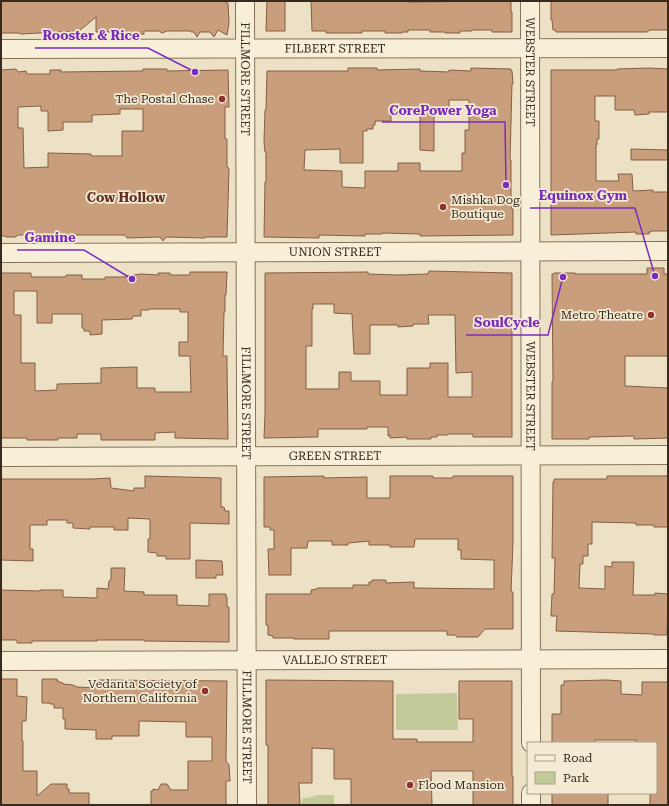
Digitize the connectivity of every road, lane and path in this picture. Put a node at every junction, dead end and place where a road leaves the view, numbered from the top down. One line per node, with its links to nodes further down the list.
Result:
1 (245, 1): 6 (street, FILLMORE STREET)
2 (530, 1): 3 (street, WEBSTER STREET)
3 (530, 48): 4 (street, FILBERT STREET); 6 (street, FILBERT STREET); 8 (street, WEBSTER STREET)
4 (668, 48)
5 (1, 49): 6 (street, FILBERT STREET)
6 (245, 49): 7 (street, FILLMORE STREET)
7 (245, 252): 8 (street, UNION STREET); 10 (street, UNION STREET); 12 (street, FILLMORE STREET)
8 (530, 252): 9 (street, UNION STREET); 13 (street, WEBSTER STREET)
9 (668, 252)
10 (1, 253)
11 (668, 455): 13 (street, GREEN STREET)
12 (246, 456): 13 (street, GREEN STREET); 14 (street, GREEN STREET); 16 (street, FILLMORE STREET)
13 (531, 456): 17 (street, WEBSTER STREET)
14 (1, 457)
15 (668, 659): 17 (street, VALLEJO STREET)
16 (246, 660): 17 (street, VALLEJO STREET); 18 (street, VALLEJO STREET); 21 (street, FILLMORE STREET)
17 (531, 660): 19 (street, WEBSTER STREET)
18 (1, 661)
19 (531, 742)
20 (531, 794): 22 (street)
21 (247, 805)
22 (532, 805)

